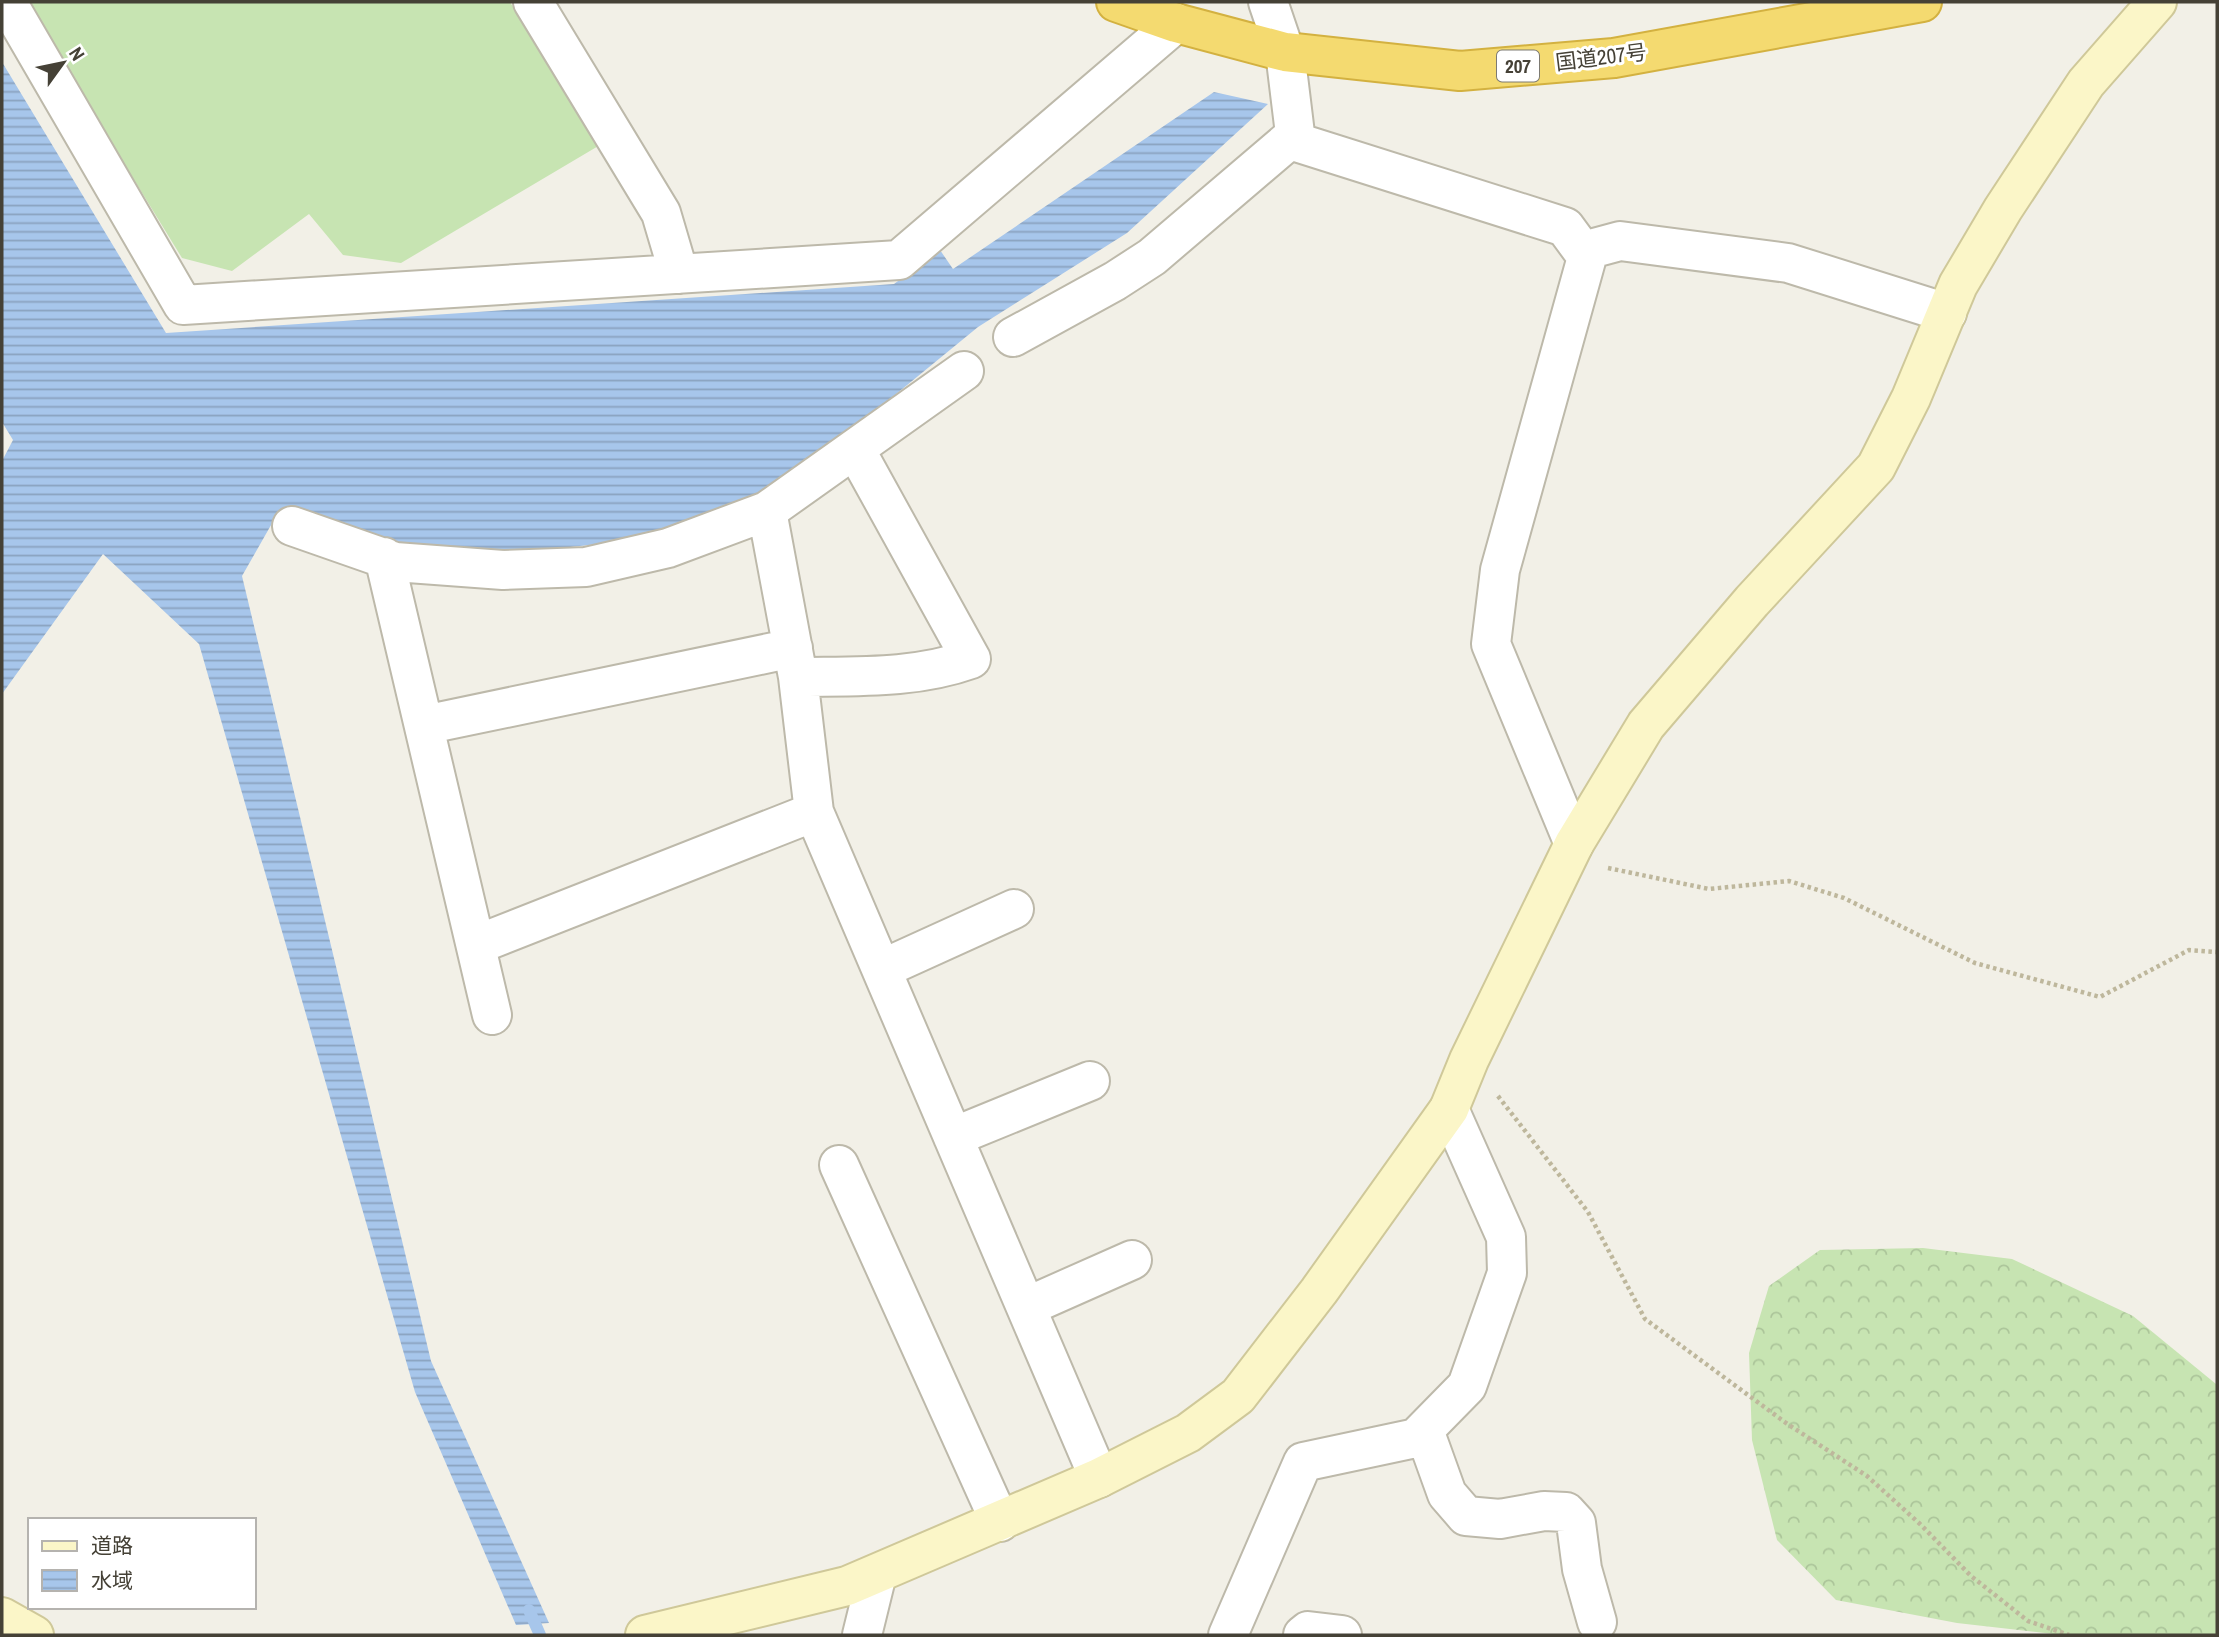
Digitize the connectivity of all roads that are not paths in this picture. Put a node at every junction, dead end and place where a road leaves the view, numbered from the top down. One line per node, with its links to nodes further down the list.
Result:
1 (7, 2): 11 (street)
2 (533, 2): 11 (street)
3 (1116, 2): 7 (highway, 国道207号 / 207)
4 (1268, 2): 8 (street)
5 (1922, 2): 8 (highway, 国道207号 / 207)
6 (2157, 2): 12 (street)
7 (1176, 23): 8 (highway, 国道207号 / 207); 11 (street)
8 (1285, 52): 9 (street)
9 (1295, 135): 10 (street); 13 (street)
10 (1583, 251): 12 (street); 22 (street)
11 (679, 274)
12 (1947, 313): 22 (street)
13 (1013, 337)
14 (964, 371): 15 (street)
15 (855, 449): 16 (street); 19 (street)
16 (767, 511): 18 (street); 19 (street)
17 (292, 526): 18 (street)
18 (384, 558): 20 (street)
19 (795, 662): 20 (street); 21 (street)
20 (424, 725): 24 (street)
21 (814, 812): 24 (street); 25 (street)
22 (1570, 851): 28 (street)
23 (1014, 909): 25 (street)
24 (476, 945): 26 (street)
25 (882, 969): 29 (street)
26 (492, 1015)
27 (1090, 1081): 29 (street)
28 (1449, 1109): 33 (street); 34 (street)
29 (953, 1137): 32 (street)
30 (839, 1165): 35 (street)
31 (1132, 1260): 32 (street)
32 (1026, 1307): 34 (street)
33 (1424, 1430): 38 (street); 42 (street)
34 (1099, 1478): 35 (street)
35 (1000, 1522): 36 (street)
36 (877, 1574): 40 (street); 41 (street)
37 (2, 1617): 39 (street)
38 (1597, 1622)
39 (33, 1635)
40 (645, 1635)
41 (862, 1635)
42 (1228, 1635)
43 (1303, 1635): 44 (street)
44 (1342, 1635)

